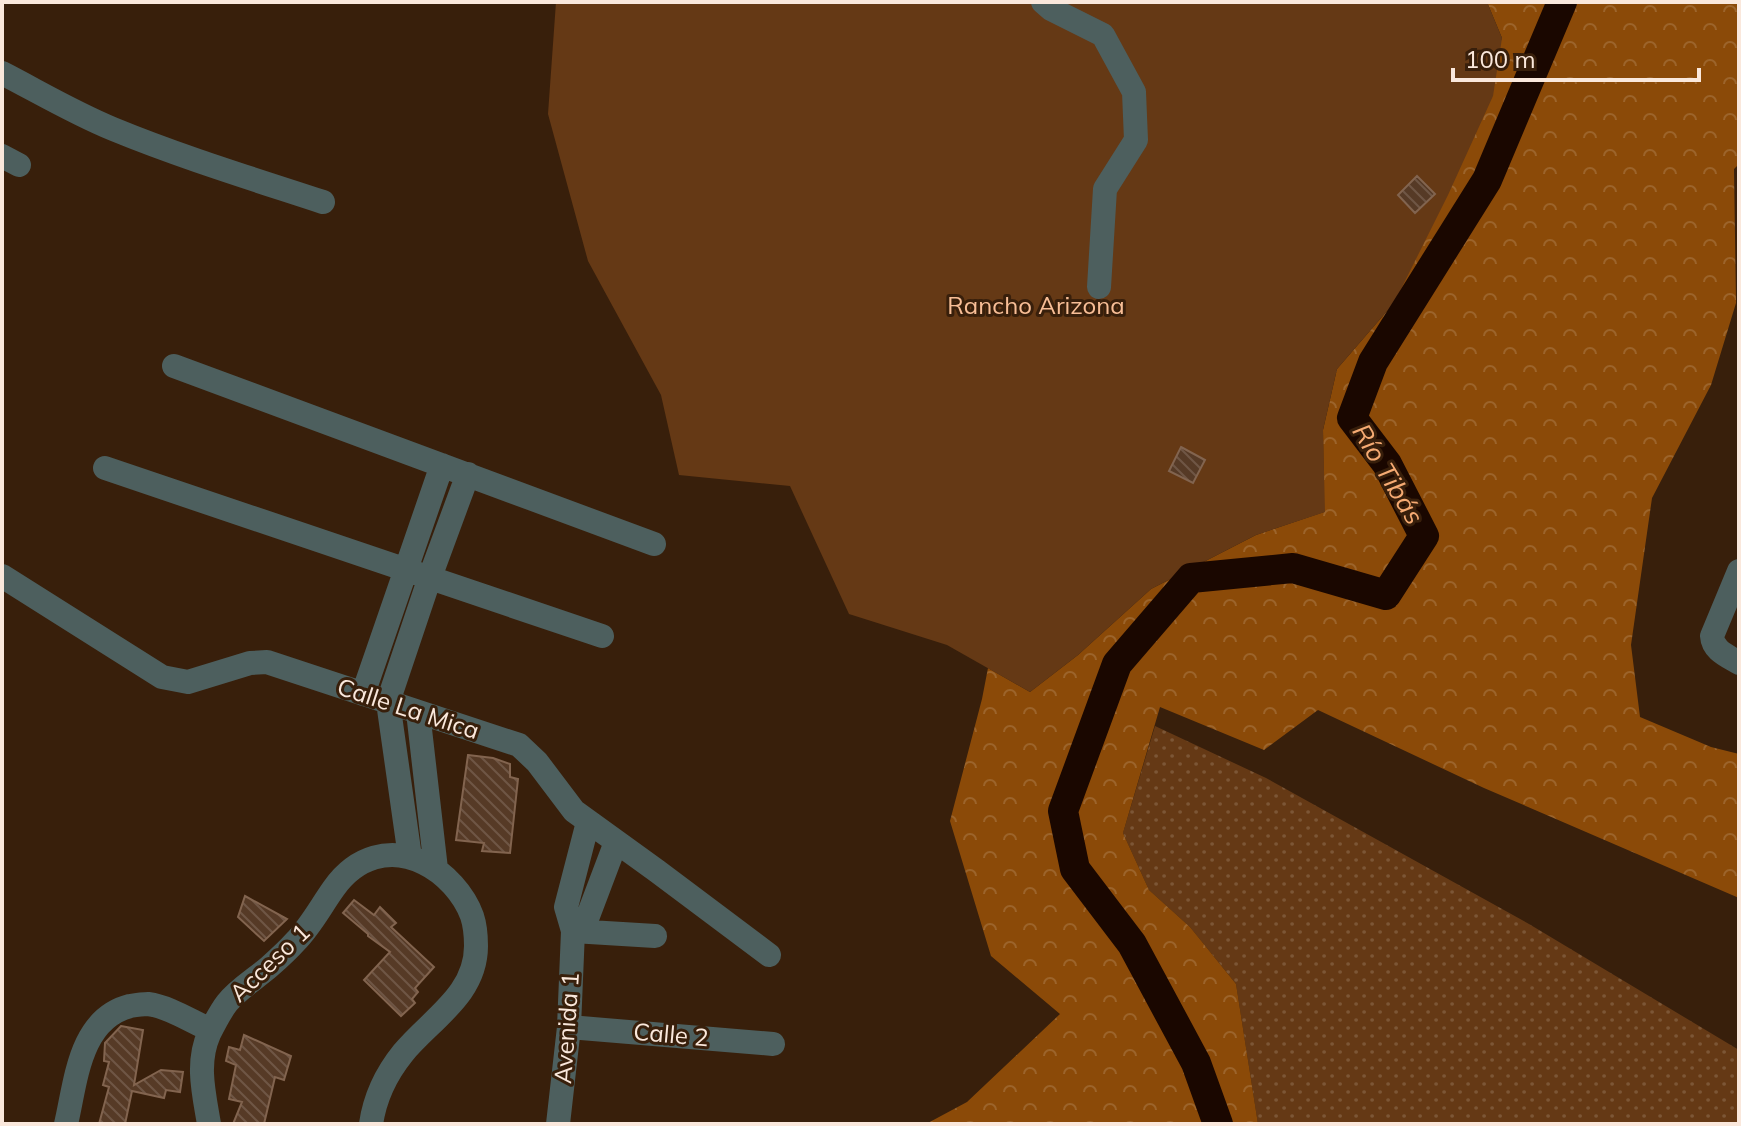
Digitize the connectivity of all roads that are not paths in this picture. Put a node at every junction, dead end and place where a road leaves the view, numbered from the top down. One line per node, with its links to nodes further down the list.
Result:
1 (1043, 2): 4 (street)
2 (2, 73): 3 (street)
3 (323, 202)
4 (1099, 287)
5 (174, 366): 6 (street)
6 (442, 465): 8 (street); 10 (street)
7 (105, 468): 10 (street)
8 (468, 474): 9 (street); 13 (street)
9 (654, 544)
10 (406, 569): 13 (street); 16 (street)
11 (1739, 571): 15 (street)
12 (2, 576): 16 (street, Calle La Mica)
13 (430, 577): 14 (street); 17 (street)
14 (602, 636)
15 (1739, 663)
16 (363, 694): 17 (street, Calle La Mica)
17 (388, 702): 18 (street, Calle La Mica); 21 (street)
18 (418, 712): 19 (street, Calle La Mica); 22 (street)
19 (588, 822): 20 (street, Calle La Mica); 23 (street, Avenida 1)
20 (616, 842): 23 (street); 25 (street, Calle La Mica)
21 (410, 857): 22 (street, Acceso 1); 27 (street, Acceso 1)
22 (436, 869): 31 (street, Acceso 1)
23 (573, 931): 24 (street); 26 (street, Avenida 1)
24 (655, 936)
25 (769, 955)
26 (569, 1027): 28 (street, Calle 2); 32 (street, Avenida 1)
27 (211, 1030): 29 (street); 30 (street, Acceso 1)
28 (773, 1044)
29 (66, 1124)
30 (209, 1124)
31 (371, 1124)
32 (558, 1124)

